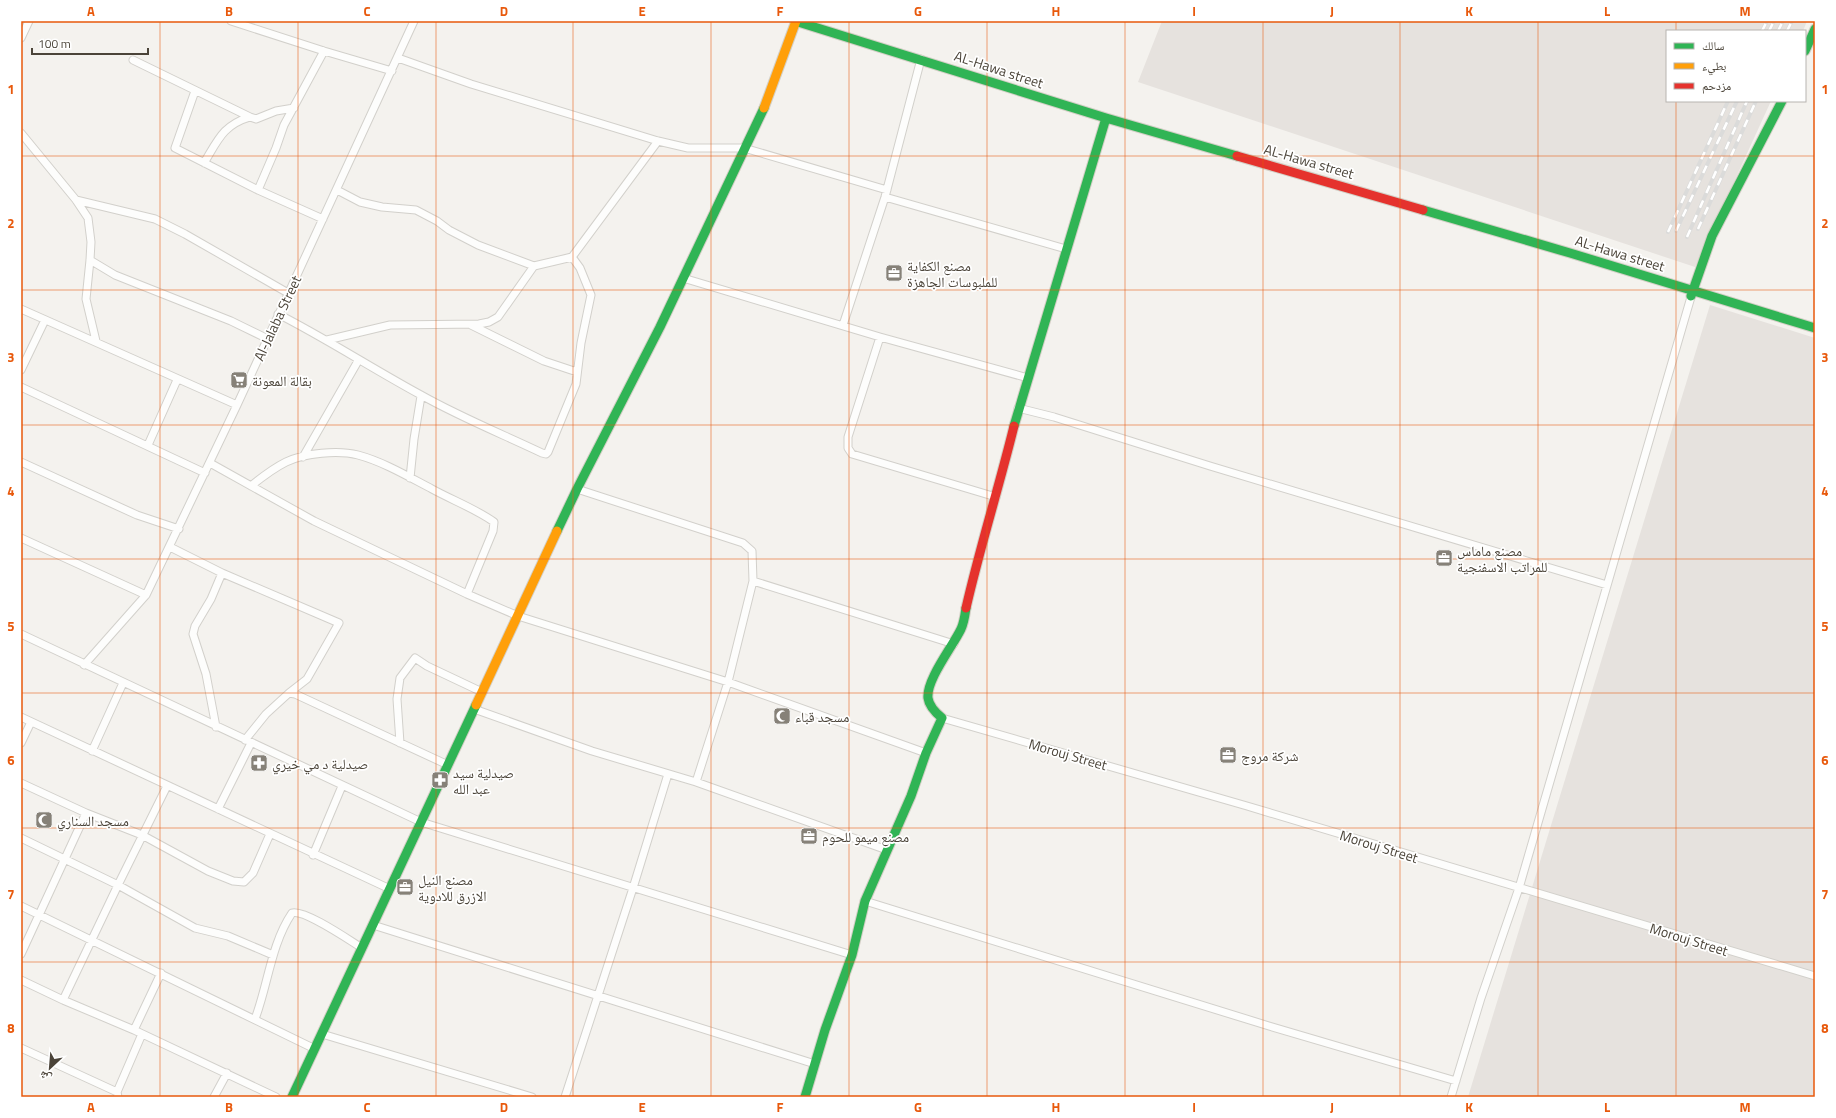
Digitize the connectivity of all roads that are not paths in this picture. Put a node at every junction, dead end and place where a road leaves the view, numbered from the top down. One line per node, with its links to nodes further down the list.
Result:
1 (29, 21): 6 (street)
2 (231, 21): 8 (street)
3 (414, 21): 9 (street, Al-Jalaba Street)
4 (796, 21): 10 (street, AL-Hawa street); 20 (street)
5 (1815, 29): 7 (street)
6 (21, 38)
7 (1806, 49)
8 (324, 51): 12 (street); 15 (street)
9 (398, 58): 12 (street, Al-Jalaba Street); 19 (street)
10 (921, 59): 17 (street, AL-Hawa street); 24 (street)
11 (133, 60): 13 (street)
12 (392, 71): 23 (street, Al-Jalaba Street)
13 (195, 91): 16 (street); 21 (street)
14 (1782, 102): 33 (street)
15 (294, 108): 16 (street); 22 (street)
16 (250, 117): 21 (street)
17 (1106, 118): 27 (street); 33 (street, AL-Hawa street)
18 (21, 133): 25 (street)
19 (658, 141): 20 (street); 28 (street)
20 (744, 148): 24 (street); 31 (street)
21 (204, 163): 22 (street)
22 (258, 190): 26 (street)
23 (337, 190): 26 (street, Al-Jalaba Street); 30 (street)
24 (886, 194): 27 (street); 38 (street)
25 (76, 200): 29 (street); 32 (street)
26 (323, 220): 32 (street, Al-Jalaba Street)
27 (1066, 249): 47 (street)
28 (572, 257): 30 (street); 46 (street)
29 (90, 260): 41 (street); 43 (street)
30 (534, 266): 37 (street)
31 (683, 278): 38 (street); 60 (street)
32 (288, 293): 35 (street, Al-Jalaba Street)
33 (1692, 294): 39 (street, AL-Hawa street); 67 (street)
34 (21, 309): 36 (street)
35 (278, 314): 41 (street, Al-Jalaba Street); 42 (street)
36 (45, 320): 43 (street); 45 (street)
37 (467, 324): 42 (street); 46 (street)
38 (843, 325): 40 (street)
39 (1815, 328)
40 (880, 337): 47 (street); 61 (street)
41 (268, 339): 51 (street, Al-Jalaba Street)
42 (327, 340): 44 (street)
43 (96, 341): 48 (street)
44 (358, 361): 50 (street); 54 (street)
45 (21, 370)
46 (577, 372): 50 (street)
47 (1028, 378): 52 (street)
48 (177, 380): 51 (street); 53 (street)
49 (21, 387): 53 (street)
50 (421, 396): 58 (street)
51 (237, 405): 56 (street, Al-Jalaba Street)
52 (1018, 408): 61 (street); 67 (street)
53 (148, 445): 57 (street)
54 (302, 457): 58 (street); 59 (street)
55 (21, 462): 62 (street)
56 (210, 464): 57 (street, Al-Jalaba Street); 59 (street)
57 (205, 473): 62 (street, Al-Jalaba Street)
58 (410, 478): 68 (street)
59 (251, 486): 68 (street)
60 (577, 489): 66 (street); 70 (street)
61 (996, 497): 72 (street)
62 (179, 529): 64 (street, Al-Jalaba Street)
63 (21, 538): 69 (street)
64 (170, 547): 65 (street); 69 (street, Al-Jalaba Street)
65 (222, 573): 77 (street); 82 (street)
66 (753, 581): 72 (street); 74 (street)
67 (1607, 585): 105 (street)
68 (467, 594): 70 (street)
69 (146, 596): 73 (street, Al-Jalaba Street)
70 (518, 616): 74 (street); 76 (street)
71 (21, 634): 73 (street)
72 (954, 644): 80 (street)
73 (84, 664): 75 (street)
74 (728, 682): 87 (street); 90 (street)
75 (124, 683): 82 (street); 86 (street)
76 (482, 692): 78 (street); 85 (street)
77 (289, 693): 83 (street); 85 (street)
78 (474, 709): 88 (street); 89 (street)
79 (21, 718): 81 (street)
80 (942, 718): 87 (street); 105 (street, Morouj Street)
81 (31, 722): 84 (street); 86 (street)
82 (216, 726): 83 (street)
83 (248, 741): 93 (street); 94 (street)
84 (21, 743)
85 (400, 743): 88 (street)
86 (92, 751): 92 (street)
87 (926, 753): 100 (street)
88 (448, 765): 96 (street)
89 (668, 774): 90 (street); 104 (street)
90 (696, 782): 100 (street)
91 (21, 783): 95 (street)
92 (167, 786): 94 (street); 98 (street)
93 (342, 786): 96 (street); 101 (street)
94 (218, 809): 97 (street)
95 (86, 813): 98 (street); 102 (street)
96 (421, 822): 104 (street); 106 (street)
97 (270, 834): 98 (street); 101 (street)
98 (142, 835): 103 (street)
99 (21, 838): 102 (street)
100 (887, 850): 107 (street)
101 (313, 855): 106 (street)
102 (65, 858): 103 (street); 109 (street)
103 (118, 885): 111 (street); 114 (street)
104 (634, 888): 115 (street); 119 (street)
105 (1519, 888): 117 (street, Morouj Street); 129 (street)
106 (390, 889): 110 (street)
107 (865, 901): 115 (street); 129 (street)
108 (21, 906): 109 (street)
109 (39, 914): 111 (street); 113 (street)
110 (373, 925): 112 (street); 119 (street)
111 (92, 940): 116 (street); 120 (street)
112 (362, 948): 114 (street); 124 (street)
113 (21, 954)
114 (273, 955): 121 (street)
115 (852, 955): 127 (street)
116 (161, 973): 121 (street); 122 (street)
117 (1815, 976)
118 (21, 980): 120 (street)
119 (598, 996): 127 (street); 135 (street)
120 (63, 1000): 122 (street)
121 (255, 1019): 126 (street)
122 (134, 1030): 123 (street)
123 (142, 1034): 128 (street); 130 (street)
124 (322, 1034): 126 (street); 134 (street)
125 (21, 1048): 130 (street)
126 (315, 1049): 133 (street)
127 (815, 1064): 136 (street)
128 (227, 1073): 131 (street); 132 (street)
129 (1456, 1081): 137 (street)
130 (118, 1094)
131 (214, 1097)
132 (276, 1097)
133 (292, 1097)
134 (532, 1097)
135 (565, 1097)
136 (805, 1097)
137 (1451, 1097)

